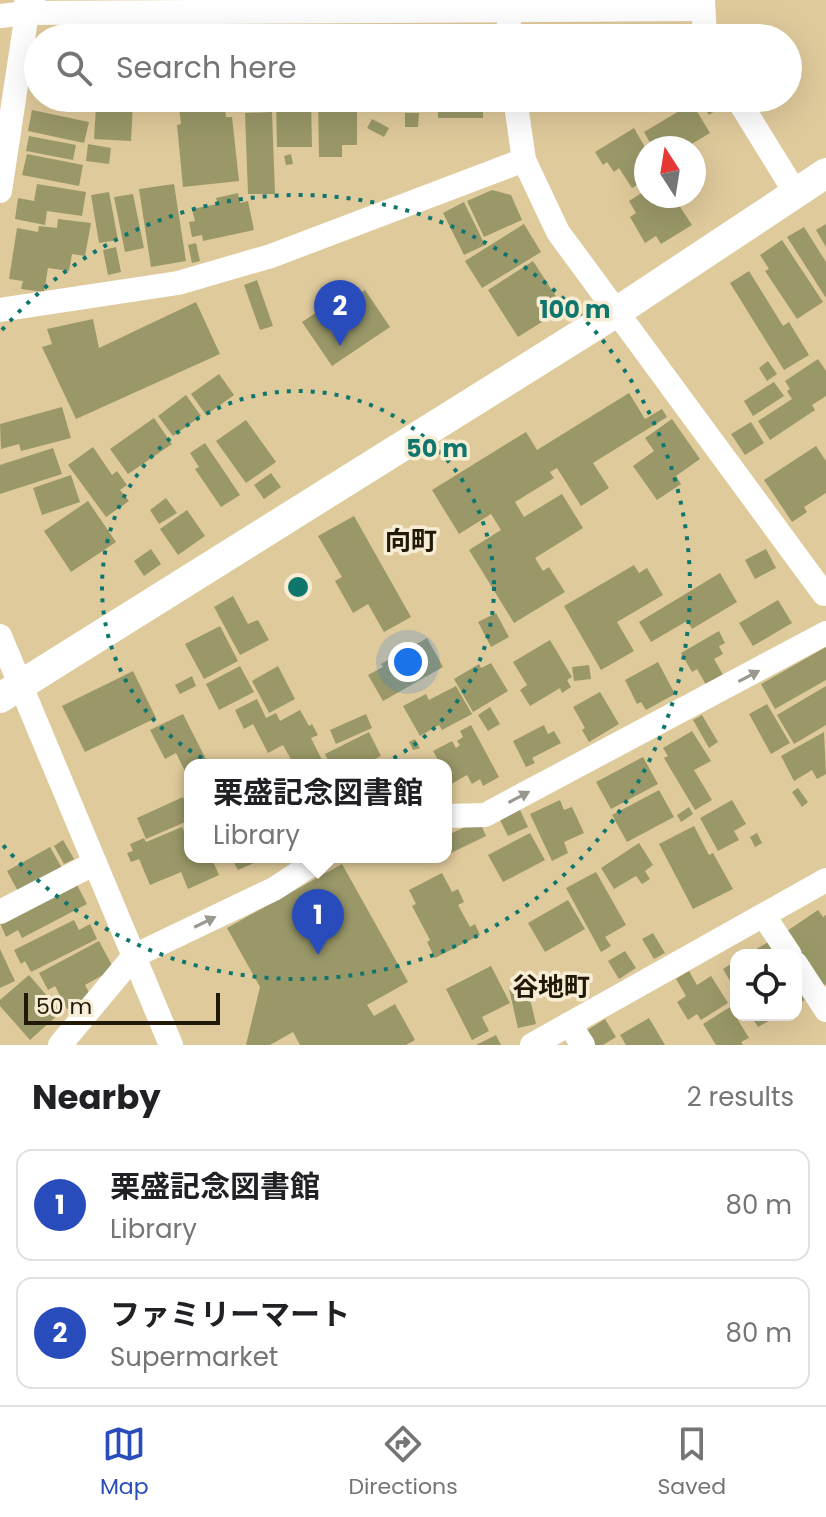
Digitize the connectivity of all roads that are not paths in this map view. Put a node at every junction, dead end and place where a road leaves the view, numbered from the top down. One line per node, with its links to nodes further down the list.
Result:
1 (703, 4): 2 (street); 4 (street)
2 (507, 5): 3 (street)
3 (19, 10): 9 (street)
4 (704, 24)
5 (517, 112): 7 (street)
6 (746, 112): 10 (street)
7 (524, 160): 11 (street); 12 (street)
8 (826, 173): 10 (street)
9 (0, 191)
10 (795, 192): 12 (street)
11 (0, 310)
12 (615, 313): 13 (street); 16 (street)
13 (825, 595)
14 (826, 633): 17 (street, one-way to 14)
15 (0, 636): 16 (street)
16 (10, 692): 18 (street)
17 (452, 816)
18 (95, 863): 21 (street); 24 (street)
19 (314, 863): 24 (street, one-way to 19)
20 (826, 880): 22 (street)
21 (0, 912)
22 (764, 916): 23 (street); 27 (street)
23 (786, 949)
24 (134, 956): 28 (street); 29 (street)
25 (802, 973): 26 (street)
26 (826, 1010)
27 (569, 1024): 30 (street); 31 (street)
28 (60, 1045)
29 (171, 1045)
30 (532, 1045)
31 (583, 1045)

